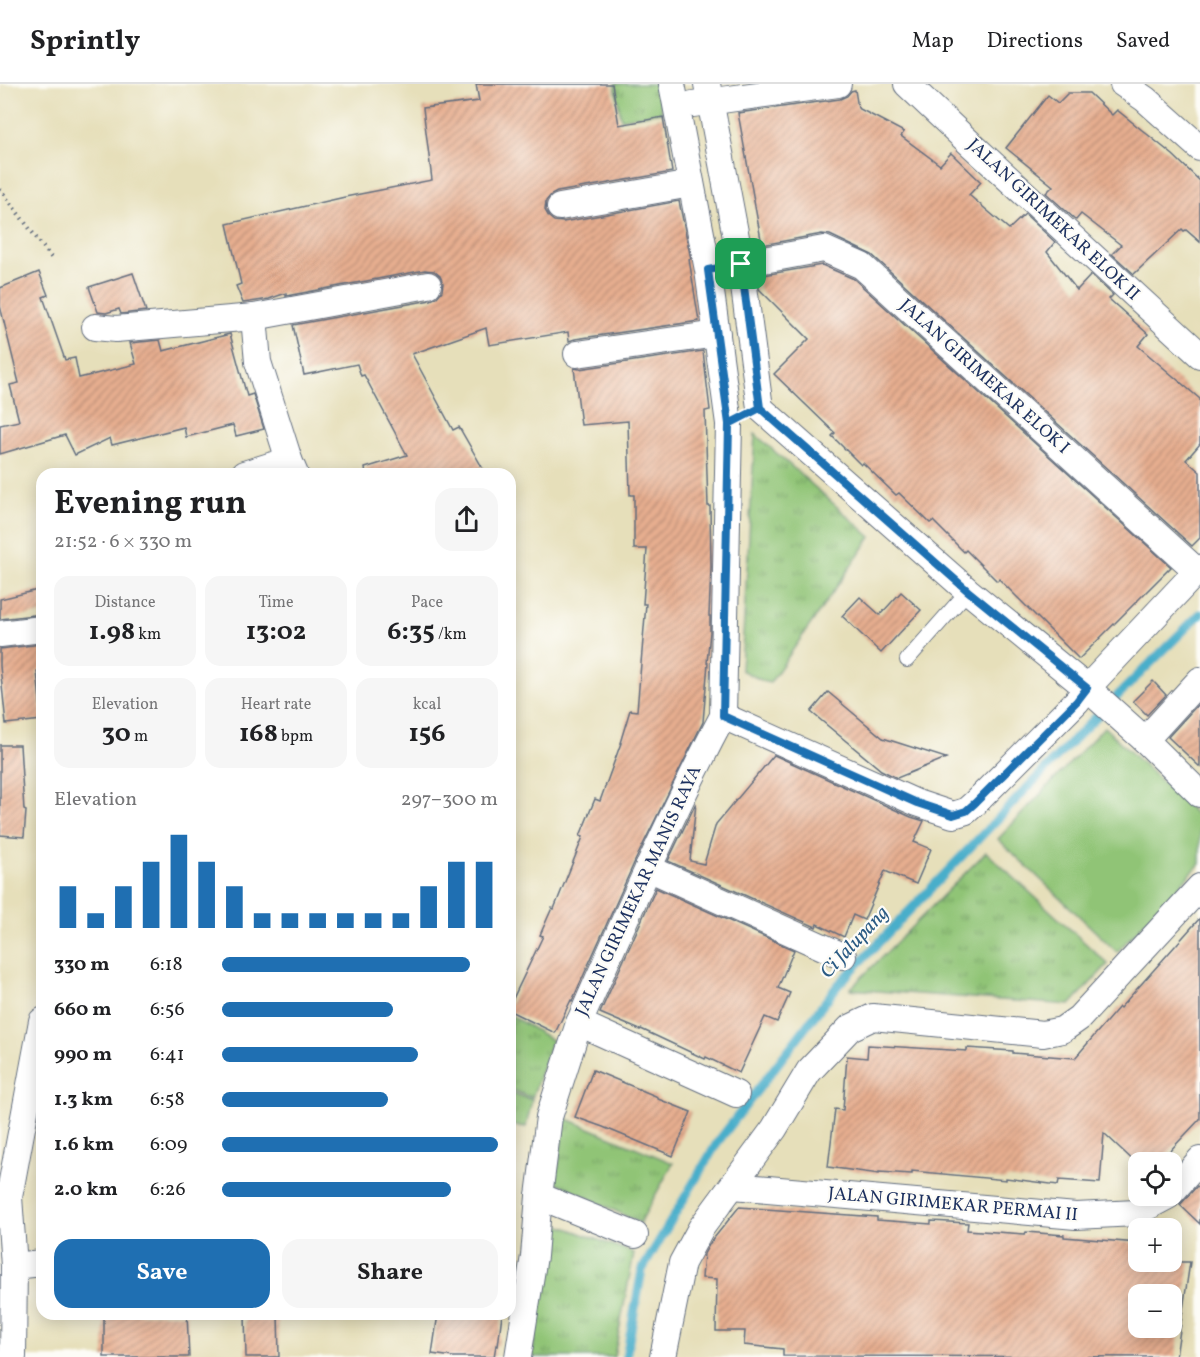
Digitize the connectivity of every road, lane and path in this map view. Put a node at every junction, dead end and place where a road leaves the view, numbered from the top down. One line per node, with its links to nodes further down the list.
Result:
1 (838, 84): 4 (street)
2 (907, 84): 18 (street, JALAN GIRIMEKAR ELOK II)
3 (1123, 84): 6 (street)
4 (708, 92): 5 (street); 11 (street)
5 (674, 95): 7 (street, JALAN GIRIMEKAR MANIS RAYA)
6 (1200, 148)
7 (691, 183): 9 (street); 12 (street, JALAN GIRIMEKAR MANIS RAYA)
8 (0, 189): 10 (path)
9 (560, 207)
10 (53, 260)
11 (741, 264): 12 (street, JALAN GIRIMEKAR ELOK I); 19 (street); 22 (street, JALAN GIRIMEKAR ELOK I)
12 (708, 270): 16 (street, JALAN GIRIMEKAR MANIS RAYA)
13 (428, 285): 14 (street)
14 (254, 317): 15 (street); 21 (street)
15 (95, 327)
16 (717, 334): 17 (street); 20 (street, JALAN GIRIMEKAR MANIS RAYA)
17 (576, 354)
18 (1200, 355)
19 (760, 408): 20 (street); 23 (street)
20 (729, 424): 29 (street, JALAN GIRIMEKAR MANIS RAYA)
21 (292, 467)
22 (1198, 569): 28 (street)
23 (968, 591): 26 (lane); 28 (street)
24 (36, 630): 25 (street)
25 (0, 634)
26 (908, 660)
27 (1200, 680): 30 (street)
28 (1091, 691): 29 (street); 30 (street)
29 (723, 716): 32 (street, JALAN GIRIMEKAR MANIS RAYA)
30 (1145, 740): 31 (street)
31 (1200, 794)
32 (648, 868): 34 (street); 35 (street, JALAN GIRIMEKAR MANIS RAYA)
33 (1200, 887): 40 (street)
34 (843, 956)
35 (579, 1023): 37 (street); 41 (street, JALAN GIRIMEKAR MANIS RAYA)
36 (36, 1050): 42 (street)
37 (736, 1094)
38 (1200, 1160): 39 (street)
39 (1182, 1181)
40 (733, 1186): 43 (street, JALAN GIRIMEKAR PERMAI II); 49 (street)
41 (539, 1196): 44 (street); 48 (street, JALAN GIRIMEKAR MANIS RAYA)
42 (5, 1198): 46 (street)
43 (1149, 1206)
44 (635, 1235)
45 (36, 1264): 46 (street)
46 (14, 1266): 47 (street)
47 (13, 1357)
48 (518, 1357)
49 (663, 1357)

